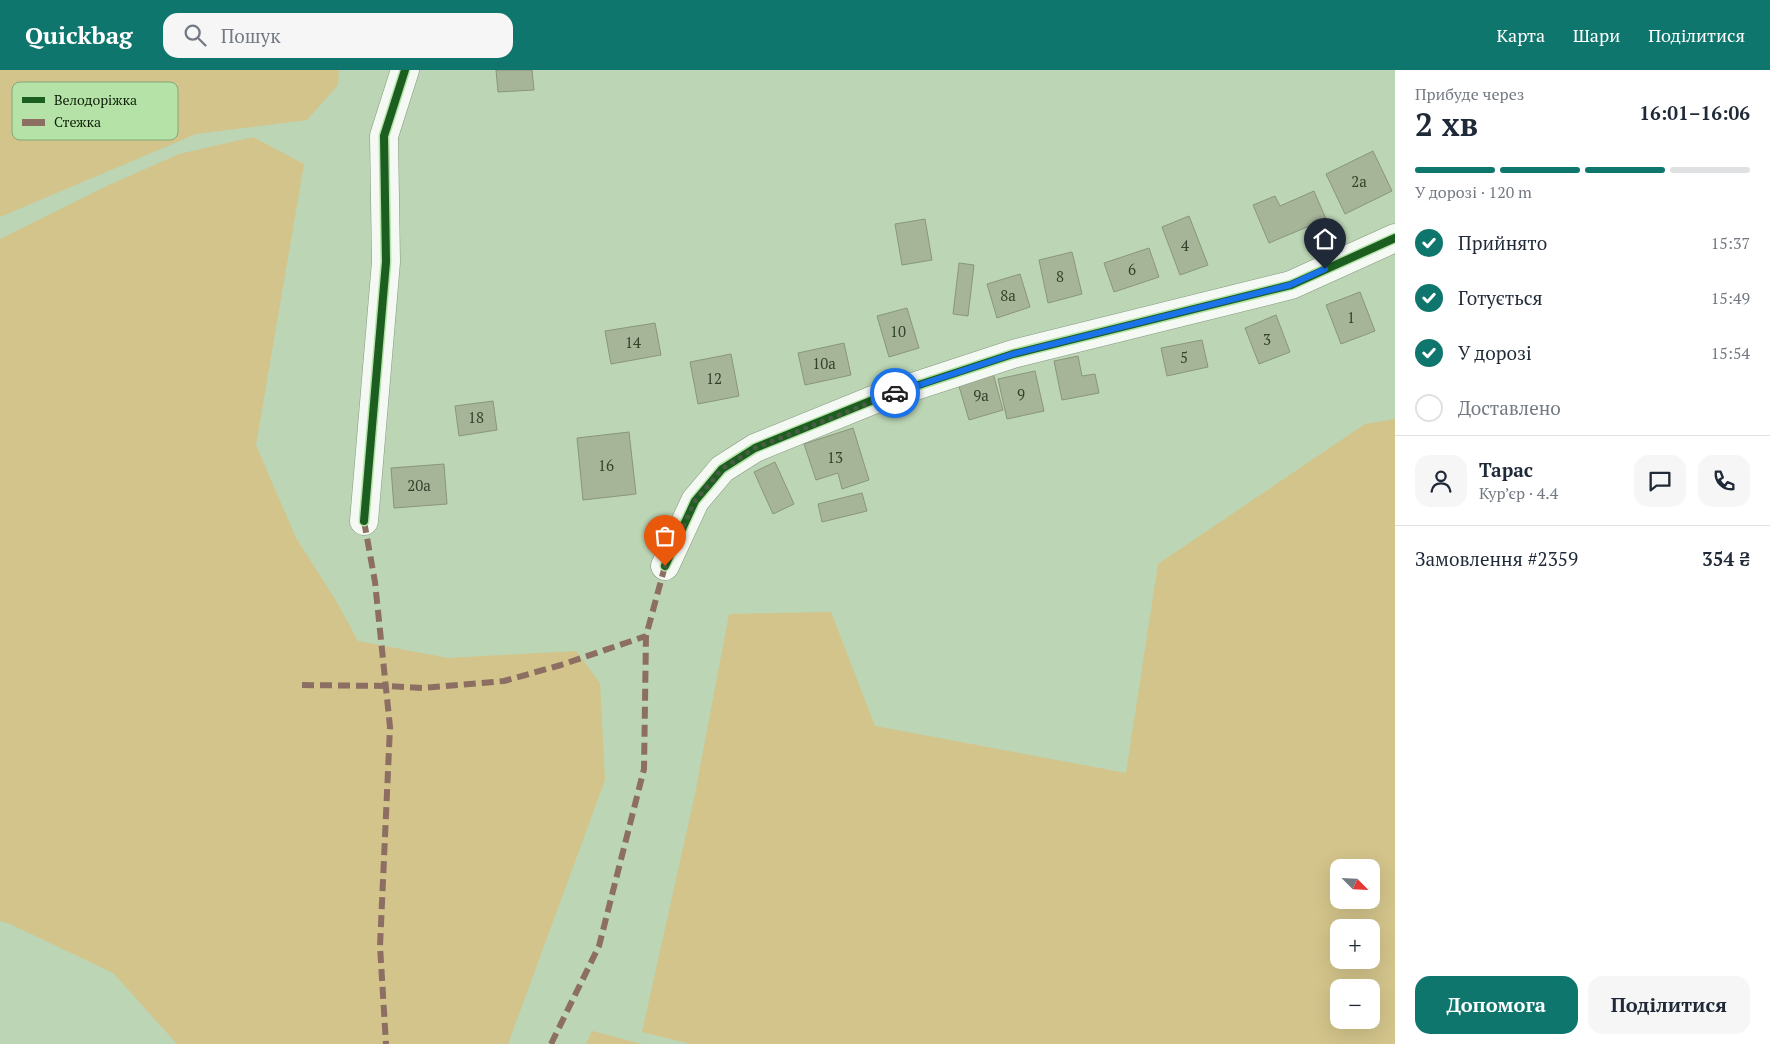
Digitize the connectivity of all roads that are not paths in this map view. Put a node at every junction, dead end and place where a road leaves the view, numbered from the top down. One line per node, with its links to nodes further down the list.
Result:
1 (405, 70): 3 (street)
2 (1395, 238): 4 (street)
3 (364, 521)
4 (665, 566)

